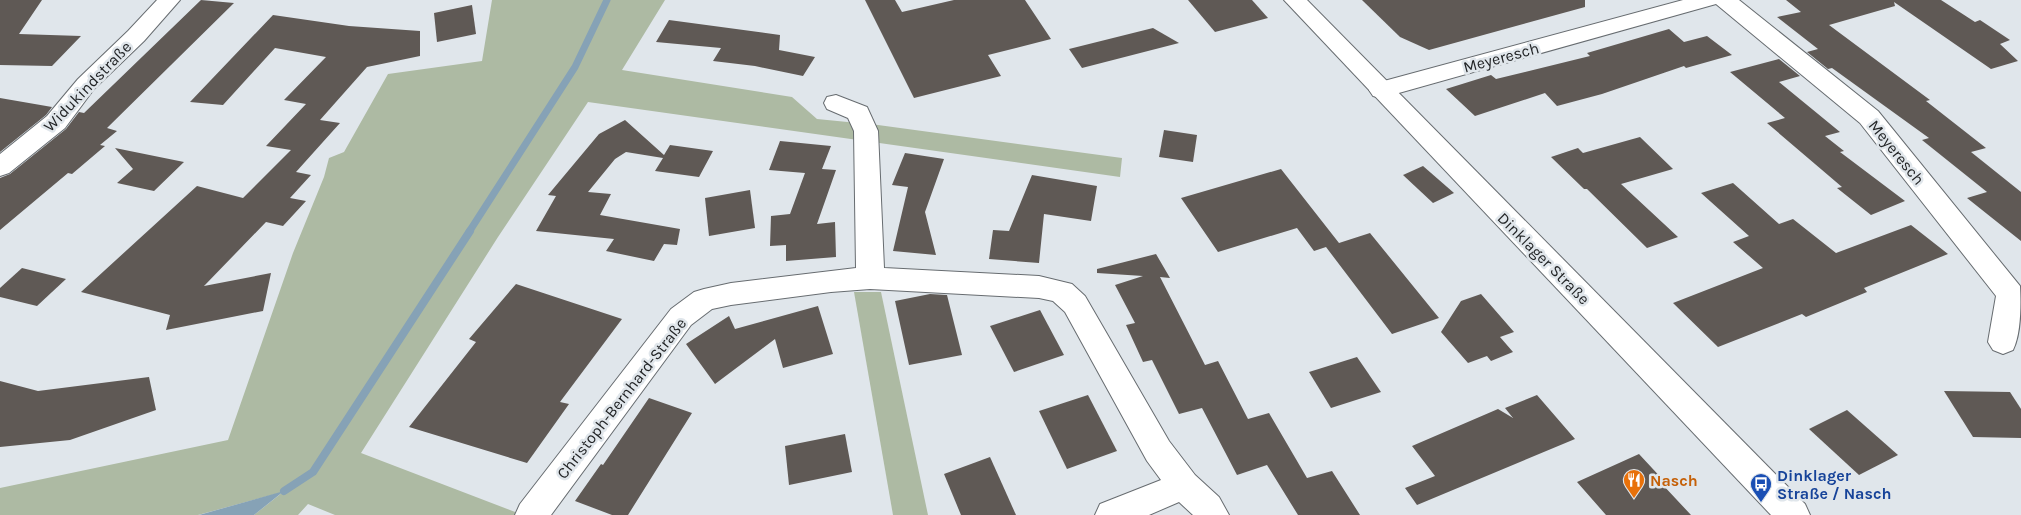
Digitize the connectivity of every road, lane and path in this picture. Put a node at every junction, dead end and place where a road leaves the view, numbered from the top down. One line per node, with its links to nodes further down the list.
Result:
1 (169, 0): 7 (street, Widukindstraße)
2 (1295, 0): 5 (street, Dinklager Straße)
3 (1708, 0): 5 (street, Meyeresch)
4 (1725, 0): 9 (street, Meyeresch)
5 (1381, 90): 14 (street, Dinklager Straße)
6 (836, 103): 8 (street)
7 (0, 167)
8 (870, 278): 10 (street, Christoph-Bernhard-Straße); 11 (street, Christoph-Bernhard-Straße)
9 (2003, 342)
10 (1184, 485): 12 (street); 13 (street, Christoph-Bernhard-Straße)
11 (532, 515)
12 (1112, 515)
13 (1212, 515)
14 (1793, 515)

